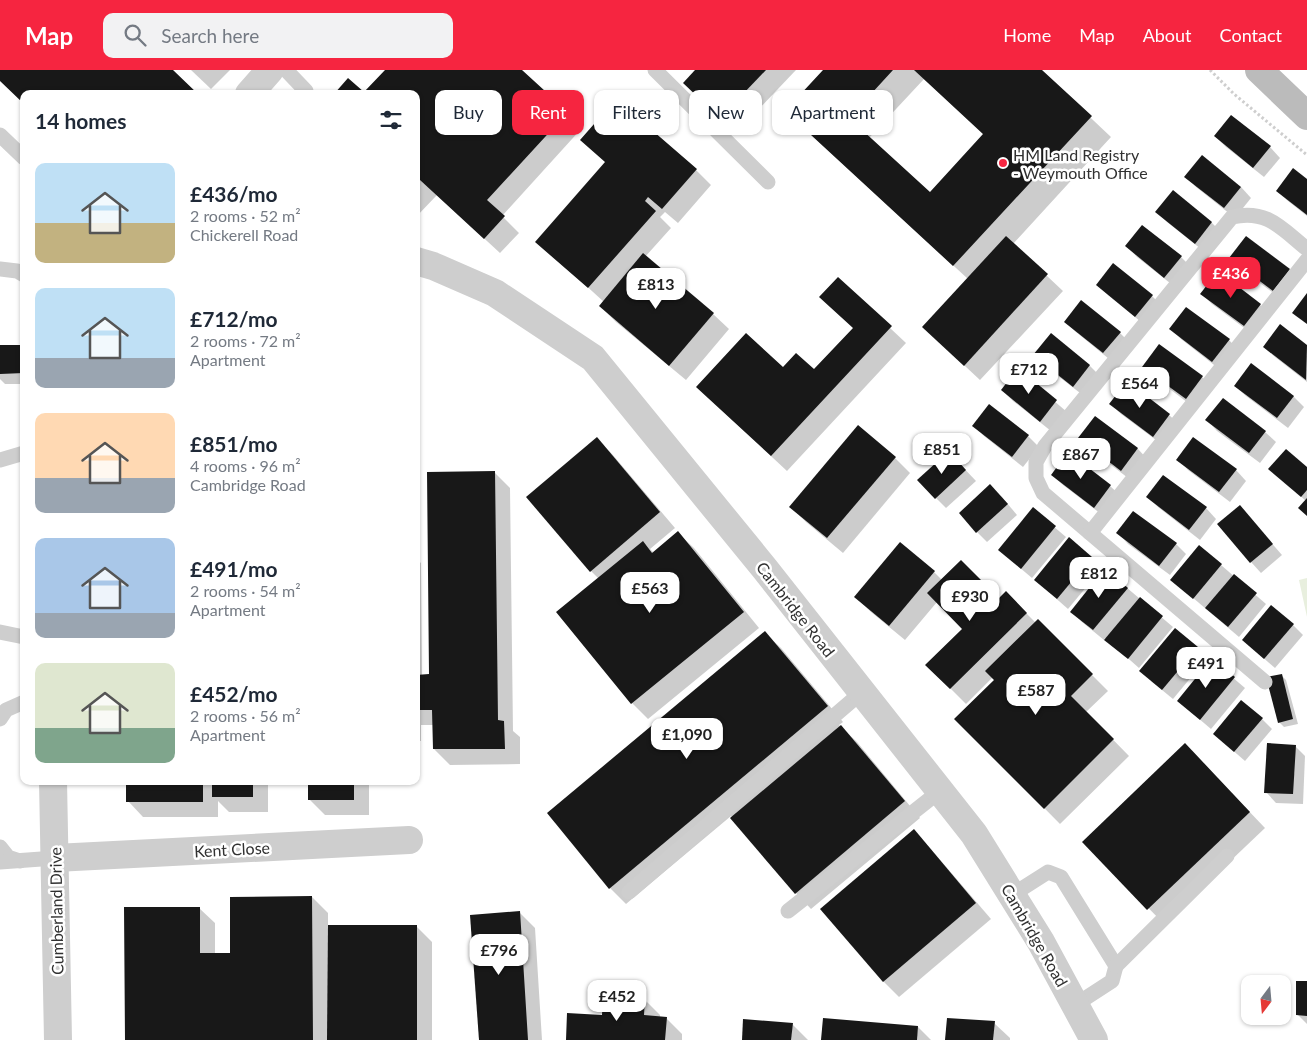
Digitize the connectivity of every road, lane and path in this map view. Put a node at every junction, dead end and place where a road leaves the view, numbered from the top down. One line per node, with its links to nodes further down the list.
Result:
1 (270, 70): 6 (street)
2 (286, 70): 7 (lane)
3 (655, 70): 12 (lane)
4 (1210, 70): 11 (path)
5 (1258, 70): 8 (main road)
6 (252, 90)
7 (305, 90)
8 (1307, 116)
9 (0, 135): 10 (lane)
10 (20, 154)
11 (1307, 156)
12 (768, 182)
13 (1307, 249): 20 (lane)
14 (1307, 260): 20 (lane)
15 (420, 262): 24 (street, Cambridge Road)
16 (0, 269): 17 (lane)
17 (20, 273)
18 (20, 454): 19 (lane)
19 (0, 460)
20 (1090, 533): 23 (lane)
21 (0, 632): 22 (lane)
22 (20, 635)
23 (1265, 682)
24 (862, 692): 28 (street, Cambridge Road); 35 (lane)
25 (20, 704): 26 (lane)
26 (0, 719)
27 (53, 785): 32 (street, Cumberland Drive)
28 (940, 791): 36 (street, Cambridge Road); 37 (lane)
29 (409, 840): 32 (street, Kent Close)
30 (0, 847): 33 (lane)
31 (1227, 856): 38 (lane)
32 (55, 858): 33 (lane); 40 (street, Cumberland Drive)
33 (20, 861): 34 (lane)
34 (0, 862)
35 (629, 892)
36 (1012, 895): 38 (lane); 39 (street, Cambridge Road)
37 (788, 911)
38 (1116, 966): 39 (lane)
39 (1075, 1006): 41 (street, Cambridge Road)
40 (58, 1040)
41 (1094, 1040)

